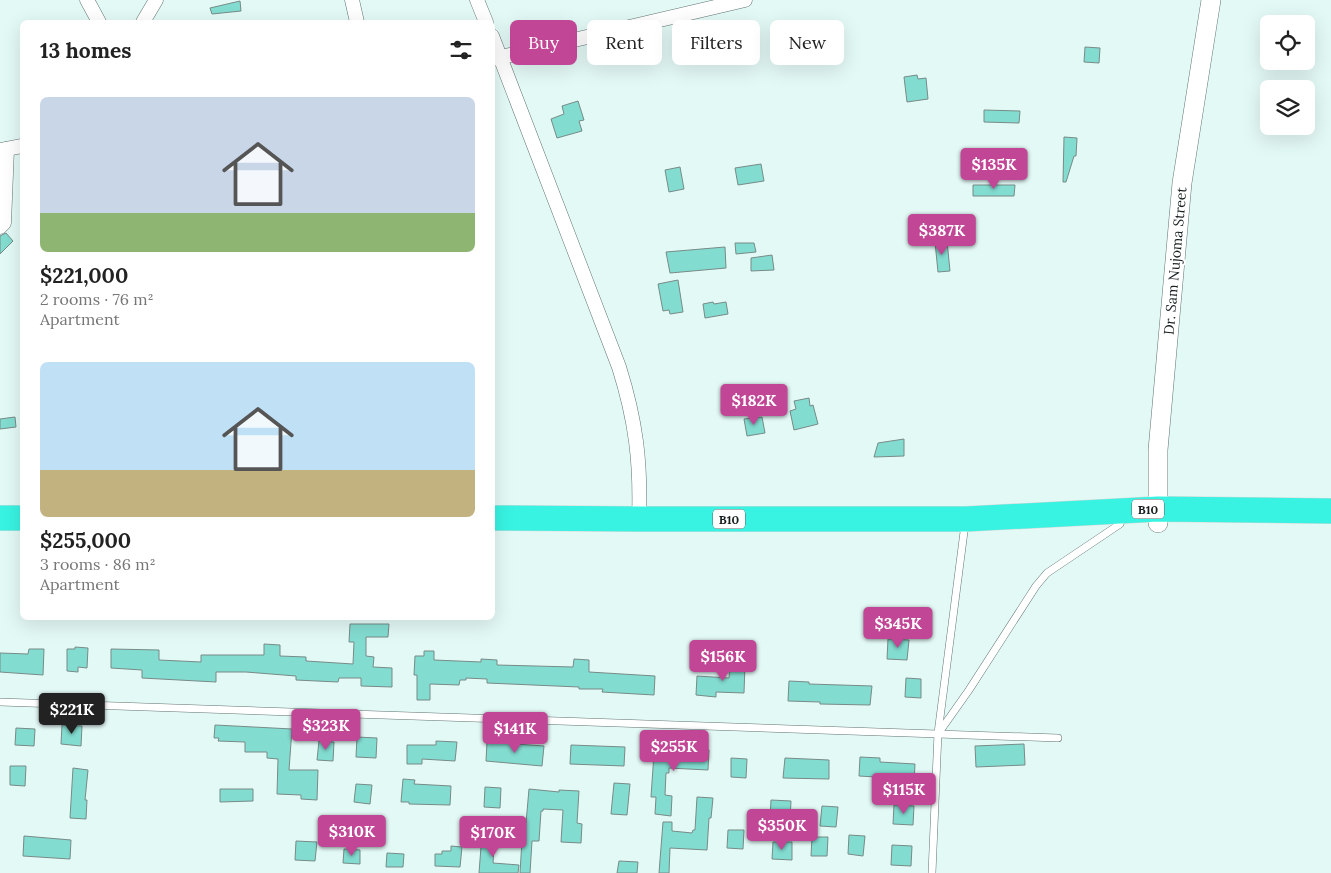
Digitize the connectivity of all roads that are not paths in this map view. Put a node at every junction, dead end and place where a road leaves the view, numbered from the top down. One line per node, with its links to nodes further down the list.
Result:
1 (87, 0): 7 (street)
2 (156, 0): 8 (street)
3 (352, 0): 9 (street)
4 (477, 0): 10 (street)
5 (1211, 0): 16 (street, Dr. Sam Nujoma Street)
6 (738, 1): 11 (street)
7 (98, 20)
8 (144, 20)
9 (357, 20)
10 (485, 20)
11 (497, 58): 21 (street)
12 (20, 146): 13 (street)
13 (3, 150): 14 (street)
14 (0, 227)
15 (1331, 511): 16 (highway, B10)
16 (1158, 516): 20 (highway, B10); 22 (highway, B10); 23 (highway, B10)
17 (0, 518): 18 (highway)
18 (20, 518)
19 (495, 518): 21 (highway, B10)
20 (966, 519): 21 (highway, B10); 23 (highway, B10); 25 (lane)
21 (639, 520)
22 (1331, 522)
23 (1120, 524): 25 (lane)
24 (0, 702): 25 (lane)
25 (938, 734): 26 (lane); 27 (lane)
26 (1058, 738)
27 (932, 873)

